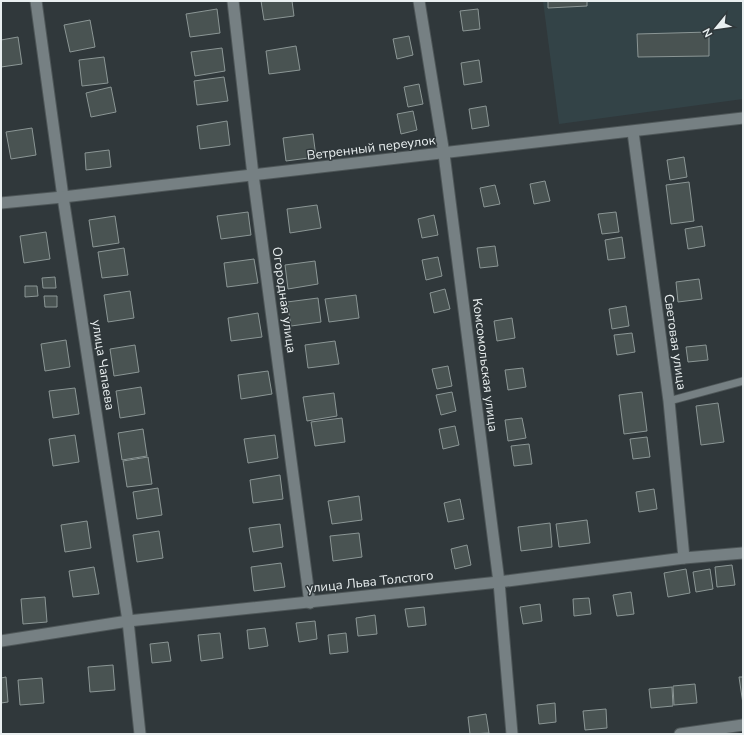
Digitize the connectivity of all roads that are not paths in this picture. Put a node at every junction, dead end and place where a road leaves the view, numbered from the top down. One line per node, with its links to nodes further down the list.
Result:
1 (36, 1): 8 (street, улица Чапаева)
2 (233, 1): 7 (street, Огородная улица)
3 (419, 1): 6 (street, Комсомольская улица)
4 (743, 118): 5 (street, Ветренный переулок)
5 (633, 132): 6 (street, Ветренный переулок); 11 (street, Световая улица)
6 (444, 154): 7 (street, Ветренный переулок); 14 (street, Комсомольская улица)
7 (253, 176): 8 (street, Ветренный переулок); 15 (street, Огородная улица)
8 (63, 197): 9 (street, Ветренный переулок); 16 (street, улица Чапаева)
9 (1, 203)
10 (743, 381): 11 (lane)
11 (669, 401): 13 (street, Световая улица)
12 (743, 553): 13 (street, улица Льва Толстого)
13 (684, 558): 14 (street, улица Льва Толстого)
14 (499, 582): 15 (street, улица Льва Толстого); 20 (street, Комсомольская улица)
15 (310, 602): 16 (street, улица Льва Толстого)
16 (128, 621): 17 (street, улица Льва Толстого); 19 (street, улица Чапаева)
17 (1, 641)
18 (743, 725): 21 (street)
19 (140, 734)
20 (512, 734)
21 (680, 734)

